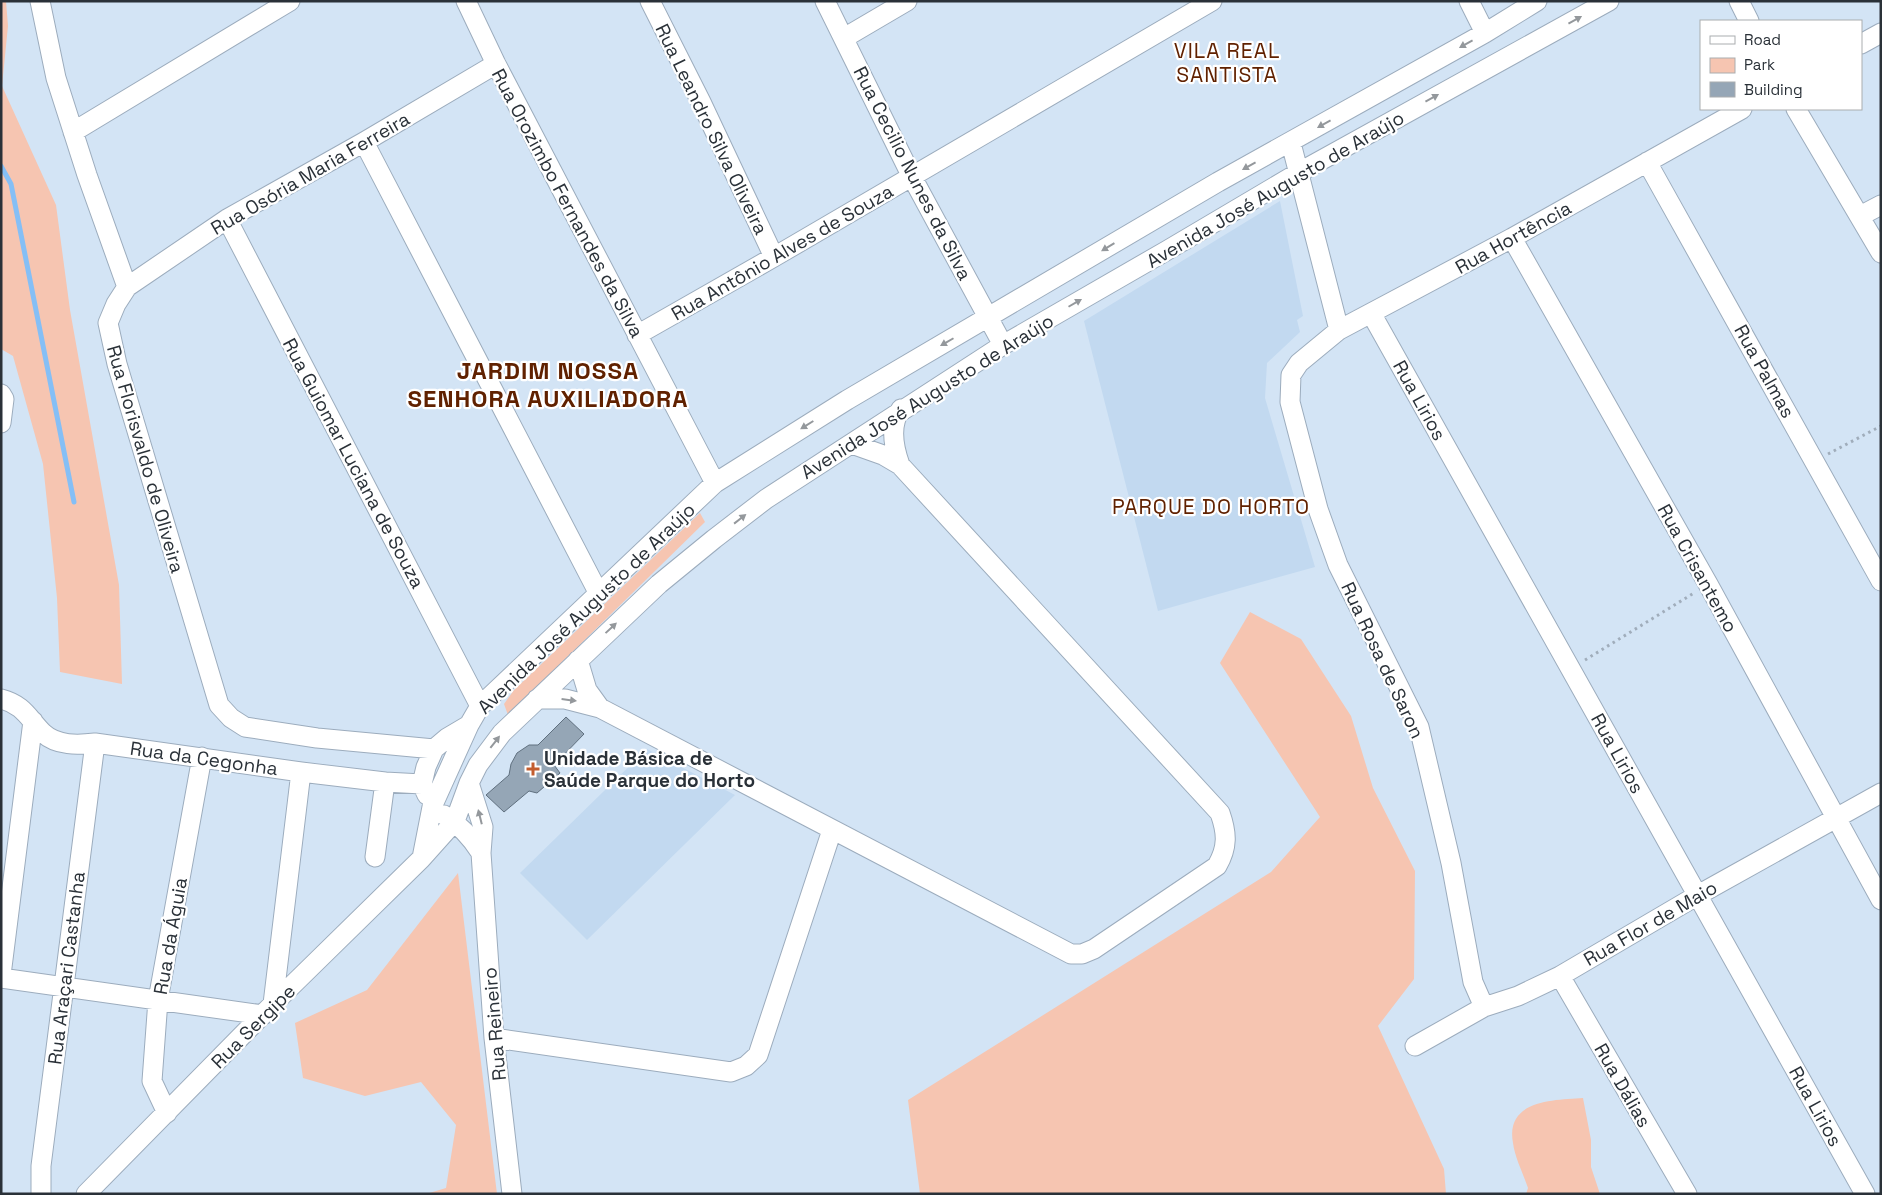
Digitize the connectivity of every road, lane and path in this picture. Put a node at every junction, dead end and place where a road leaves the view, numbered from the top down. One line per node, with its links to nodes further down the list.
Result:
1 (40, 1): 20 (street)
2 (290, 1): 20 (street)
3 (466, 1): 17 (street, Rua Orozimbo Fernandes da Silva)
4 (650, 1): 31 (street, Rua Leandro Silva Oliveira)
5 (825, 1): 15 (street, Rua Cecilio Nunes da Silva)
6 (907, 1): 15 (street)
7 (1212, 1): 25 (street, Rua Antônio Alves de Souza)
8 (1469, 1): 13 (street)
9 (1538, 1): 13 (street, Avenida José Augusto de Araújo)
10 (1609, 1): 24 (street, Avenida José Augusto de Araújo, one-way to 10)
11 (1739, 1): 12 (street)
12 (1748, 20)
13 (1485, 33): 22 (street, Avenida José Augusto de Araújo, one-way to 22)
14 (1881, 33): 16 (street)
15 (844, 38): 25 (street, Rua Cecilio Nunes da Silva)
16 (1862, 43)
17 (496, 64): 21 (street, Rua Osória Maria Ferreira); 36 (street, Rua Orozimbo Fernandes da Silva)
18 (1740, 110): 23 (street, Rua Hortência)
19 (1797, 110): 27 (street)
20 (73, 132): 32 (street)
21 (364, 142): 28 (street, Rua Osória Maria Ferreira); 49 (street)
22 (1291, 142): 24 (street); 34 (street, Avenida José Augusto de Araújo, one-way to 34)
23 (1647, 162): 29 (street, Rua Hortência); 44 (street, Rua Palmas)
24 (1298, 173): 35 (street); 37 (street, Avenida José Augusto de Araújo, one-way to 24)
25 (912, 177): 31 (street, Rua Antônio Alves de Souza); 34 (street, Rua Cecilio Nunes da Silva)
26 (1881, 205): 27 (street)
27 (1860, 216): 30 (street)
28 (227, 219): 32 (street, Rua Osória Maria Ferreira); 54 (street, Rua Guiomar Luciana de Souza)
29 (1512, 238): 33 (street, Rua Hortência); 48 (street, Rua Crisantemo)
30 (1881, 253)
31 (774, 257): 36 (street, Rua Antônio Alves de Souza)
32 (127, 287): 59 (street, Rua Florisvaldo de Oliveira)
33 (1371, 313): 35 (street, Rua Hortência); 51 (street, Rua Lirios)
34 (989, 318): 37 (street, Rua Cecilio Nunes da Silva); 46 (street, Avenida José Augusto de Araújo, one-way to 46)
35 (1339, 330): 38 (street, Rua Hortência)
36 (637, 335): 46 (street, Rua Orozimbo Fernandes da Silva)
37 (1001, 341): 40 (street, Avenida José Augusto de Araújo)
38 (1291, 374): 79 (street, Rua Rosa de Saron)
39 (1, 394): 41 (street)
40 (897, 414): 43 (street, Avenida José Augusto de Araújo); 45 (street)
41 (1, 423)
42 (1881, 426): 44 (path)
43 (852, 444): 45 (street); 50 (street, Avenida José Augusto de Araújo, one-way to 43)
44 (1815, 461): 47 (street, Rua Palmas)
45 (900, 465): 69 (street)
46 (715, 483): 49 (street, Avenida José Augusto de Araújo)
47 (1881, 581)
48 (1708, 584): 51 (path); 67 (street, Rua Crisantemo)
49 (598, 592): 54 (street, Avenida José Augusto de Araújo)
50 (578, 660): 53 (street, Avenida José Augusto de Araújo); 55 (street)
51 (1571, 669): 73 (street, Rua Lirios)
52 (1, 699): 56 (street, Rua da Cegonha)
53 (537, 699): 55 (street, one-way to 55); 63 (street, Avenida José Augusto de Araújo, one-way to 53)
54 (480, 706): 57 (street, Avenida José Augusto de Araújo)
55 (600, 708): 69 (street)
56 (33, 721): 58 (street, Rua da Cegonha); 76 (street)
57 (469, 725): 59 (street); 66 (street, Avenida José Augusto de Araújo)
58 (95, 742): 60 (street, Rua da Cegonha); 77 (street, Rua Araçari Castanha)
59 (434, 749): 64 (street)
60 (202, 757): 61 (street, Rua da Cegonha); 78 (street, Rua da Águia)
61 (301, 772): 62 (street, Rua da Cegonha); 80 (street)
62 (385, 782): 64 (street, Rua da Cegonha); 71 (street)
63 (469, 783): 68 (street, Avenida José Augusto de Araújo); 70 (street, Rua Reineiro, one-way to 63)
64 (422, 784): 66 (street)
65 (1881, 793): 67 (street, Rua Flor de Maio)
66 (432, 807): 68 (street); 72 (street, Avenida José Augusto de Araújo)
67 (1836, 819): 73 (street, Rua Flor de Maio); 74 (street, Rua Crisantemo)
68 (455, 822): 70 (street); 72 (street, Avenida José Augusto de Araújo)
69 (832, 830): 81 (street)
70 (481, 853): 81 (street, Rua Reineiro)
71 (375, 857)
72 (421, 859): 80 (street, Rua Sergipe)
73 (1698, 895): 75 (street, Rua Flor de Maio); 88 (street, Rua Lirios)
74 (1881, 900)
75 (1560, 976): 79 (street, Rua Flor de Maio); 87 (street, Rua Dálias)
76 (1, 977): 77 (street)
77 (64, 988): 78 (street); 84 (street, Rua Araçari Castanha)
78 (158, 1000): 80 (street); 83 (street, Rua da Águia)
79 (1484, 1007): 82 (street, Rua Flor de Maio)
80 (268, 1009): 83 (street, Rua Sergipe)
81 (494, 1038): 86 (street, Rua Reineiro)
82 (1415, 1046)
83 (167, 1113): 85 (street, Rua Sergipe)
84 (41, 1194)
85 (86, 1194)
86 (512, 1194)
87 (1687, 1194)
88 (1864, 1194)

